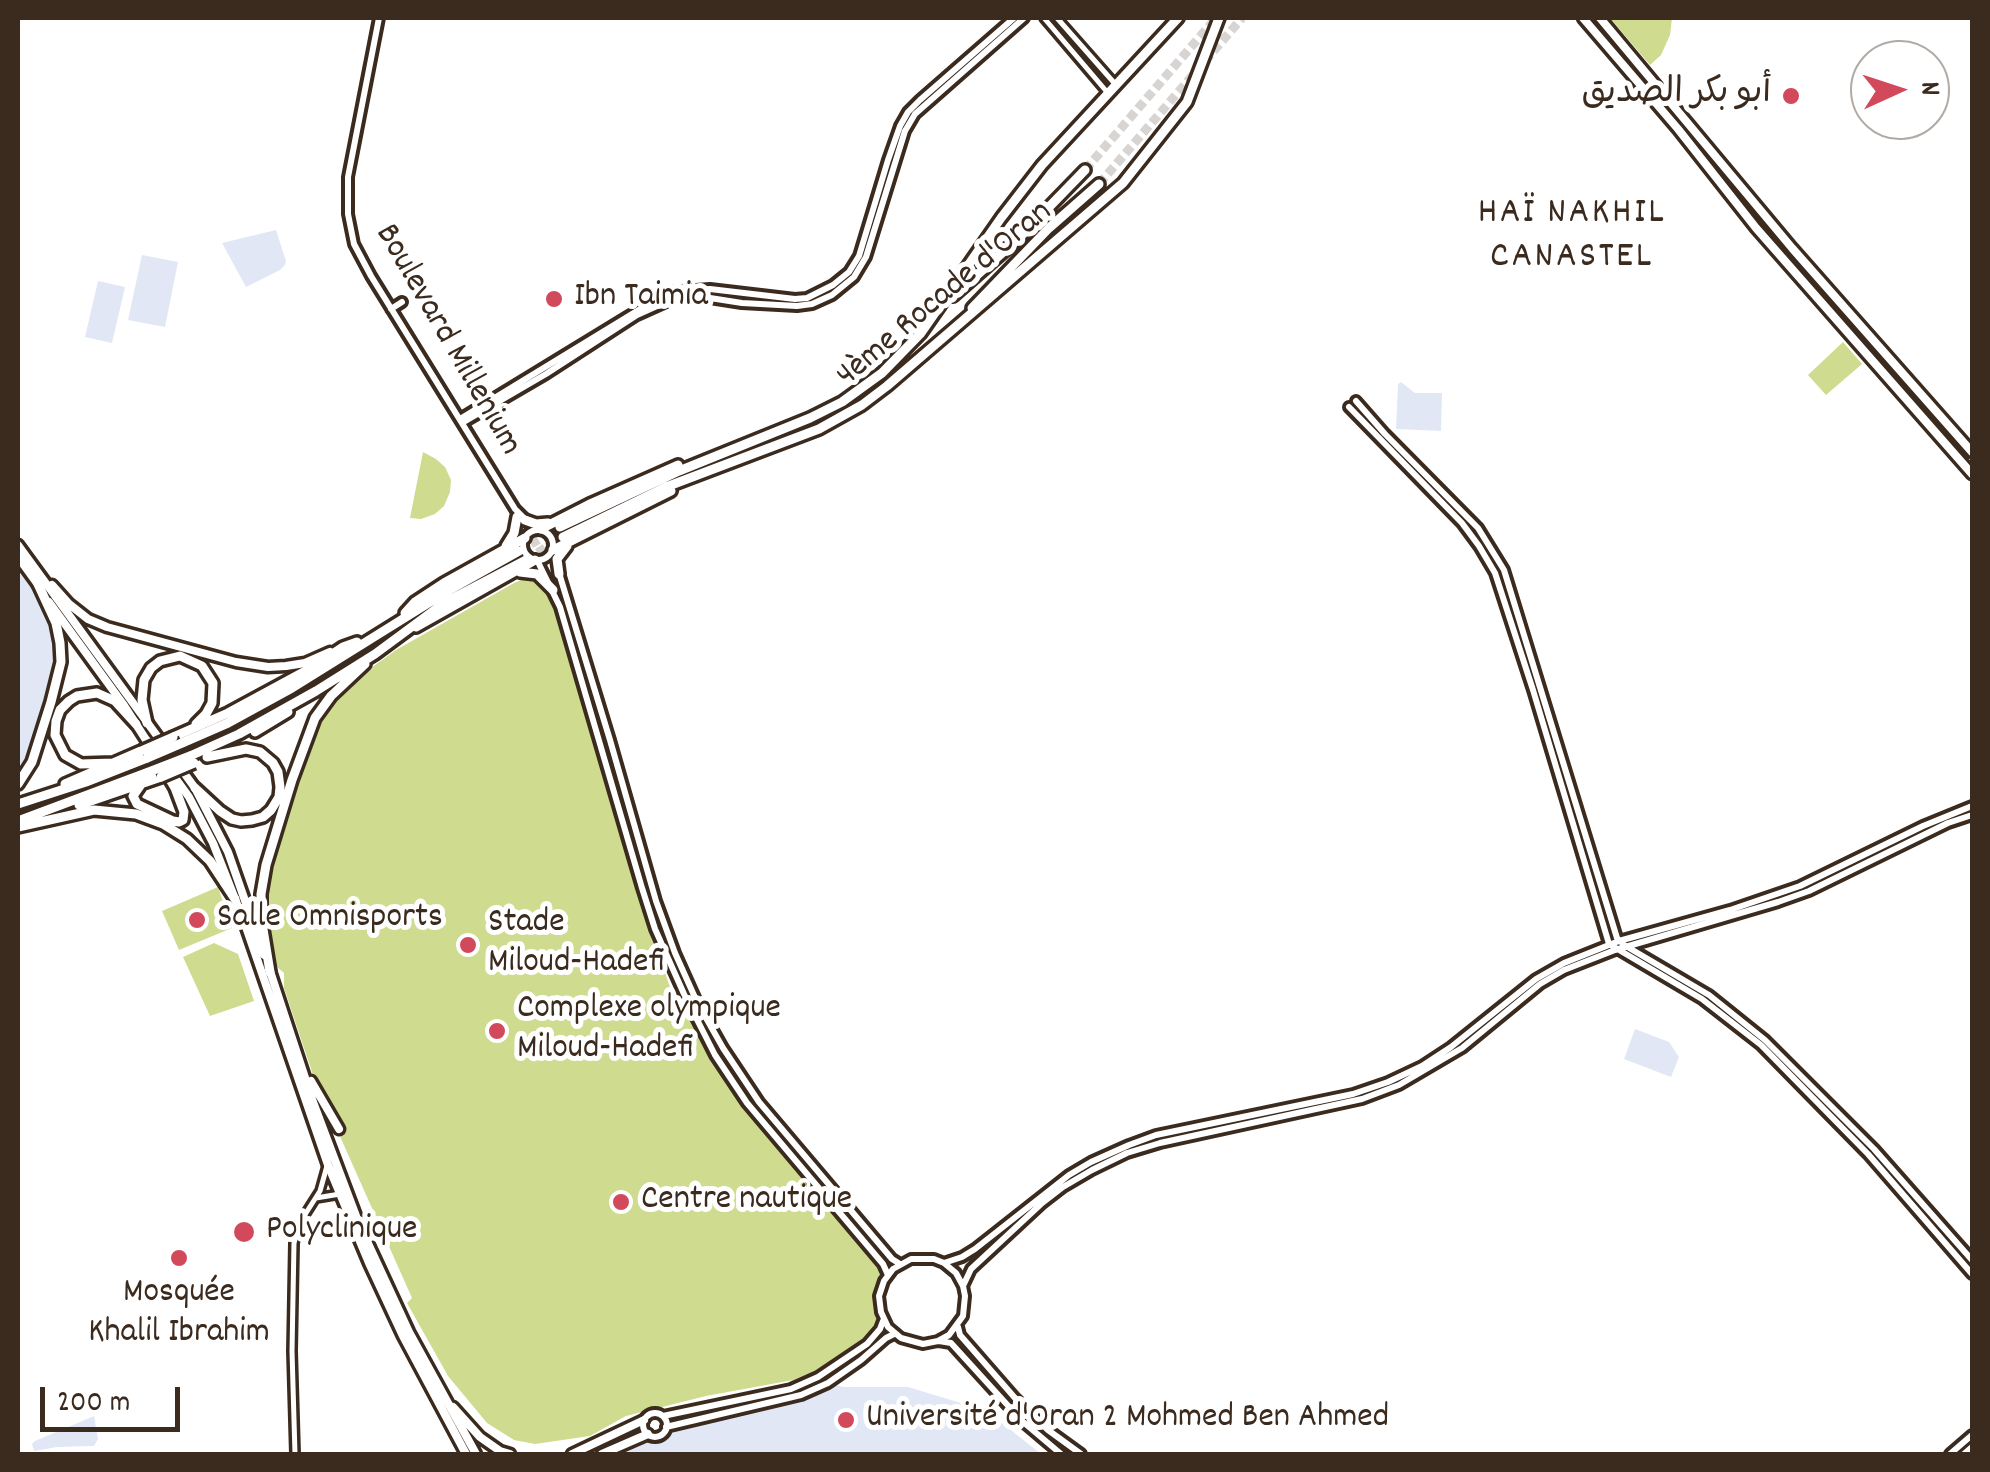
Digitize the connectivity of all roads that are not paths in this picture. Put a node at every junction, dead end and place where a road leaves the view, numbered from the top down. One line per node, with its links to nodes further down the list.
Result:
1 (379, 18): 16 (main road, Boulevard Millenium)
2 (1014, 18): 20 (main road)
3 (1024, 18): 20 (main road)
4 (1044, 18): 11 (street)
5 (1056, 18): 10 (street)
6 (1178, 18): 10 (highway, 4ème Rocade d'Oran)
7 (1219, 18): 17 (highway, 4ème Rocade d'Oran)
8 (1583, 18): 22 (main road)
9 (1600, 18): 21 (main road)
10 (1116, 85): 11 (highway, 4ème Rocade d'Oran)
11 (1108, 93): 15 (highway, 4ème Rocade d'Oran)
12 (1085, 170): 15 (highway)
13 (1099, 184): 17 (highway)
14 (402, 302): 16 (main road)
15 (944, 304): 25 (highway, 4ème Rocade d'Oran)
16 (392, 309): 20 (main road, Boulevard Millenium)
17 (950, 332): 25 (highway, 4ème Rocade d'Oran)
18 (1356, 401): 60 (main road)
19 (1348, 407): 61 (main road)
20 (461, 421): 23 (main road, Boulevard Millenium)
21 (1972, 452)
22 (1972, 474)
23 (519, 515): 24 (main road); 25 (highway); 26 (main road); 29 (highway)
24 (540, 529): 25 (highway); 26 (main road); 27 (main road)
25 (563, 532): 27 (highway); 32 (highway)
26 (525, 537): 29 (highway); 30 (main road)
27 (552, 550): 30 (main road); 32 (main road)
28 (19, 551): 33 (main road); 38 (main road); 41 (main road)
29 (502, 551): 35 (highway)
30 (529, 558): 31 (highway); 34 (main road); 35 (highway); 36 (highway)
31 (512, 574): 34 (highway); 36 (highway)
32 (559, 574): 63 (main road)
33 (38, 584): 41 (main road); 50 (highway)
34 (553, 590): 63 (main road)
35 (400, 620): 37 (highway)
36 (400, 635): 39 (highway)
37 (369, 640): 38 (highway); 43 (highway)
38 (343, 647): 42 (highway)
39 (375, 654): 40 (highway); 62 (highway)
40 (297, 702): 46 (highway); 47 (highway)
41 (142, 724): 42 (highway); 44 (main road); 48 (highway); 52 (main road)
42 (191, 730): 43 (highway)
43 (178, 740): 45 (highway, bridge)
44 (147, 741): 51 (highway); 59 (main road)
45 (144, 754): 48 (highway); 53 (highway)
46 (207, 757): 47 (highway); 52 (highway)
47 (192, 759): 49 (highway, bridge)
48 (112, 763): 53 (highway)
49 (158, 774): 51 (highway); 56 (highway)
50 (18, 784)
51 (140, 786): 56 (highway)
52 (194, 788): 62 (main road)
53 (56, 792): 54 (highway)
54 (18, 804)
55 (1972, 806): 60 (main road)
56 (37, 814): 58 (highway)
57 (1972, 815): 60 (main road)
58 (18, 824): 59 (highway)
59 (235, 900): 66 (main road)
60 (1623, 944): 61 (main road); 69 (main road)
61 (1612, 947): 70 (main road); 72 (main road); 74 (main road)
62 (270, 972): 64 (main road)
63 (694, 1005): 71 (main road); 73 (main road)
64 (294, 1043): 65 (main road); 79 (main road)
65 (339, 1129)
66 (328, 1165): 67 (main road); 68 (street)
67 (340, 1194): 68 (street); 87 (main road)
68 (316, 1198): 86 (street)
69 (1972, 1260)
70 (944, 1263): 71 (main road); 74 (main road)
71 (900, 1264): 73 (main road)
72 (1972, 1274)
73 (888, 1275): 75 (main road)
74 (963, 1286): 76 (main road)
75 (884, 1320): 77 (main road); 80 (main road)
76 (958, 1325): 78 (main road); 93 (main road)
77 (894, 1334): 78 (main road); 82 (main road)
78 (938, 1341): 92 (main road)
79 (439, 1391): 88 (main road); 89 (main road)
80 (664, 1416): 81 (main road); 82 (main road)
81 (644, 1420): 83 (main road); 90 (main road)
82 (666, 1427): 83 (main road)
83 (648, 1434): 91 (main road)
84 (1972, 1435): 94 (main road)
85 (1972, 1446): 95 (main road)
86 (295, 1454)
87 (466, 1454)
88 (476, 1454)
89 (510, 1454)
90 (572, 1454)
91 (602, 1454)
92 (1062, 1454)
93 (1081, 1454)
94 (1950, 1454)
95 (1964, 1454)

